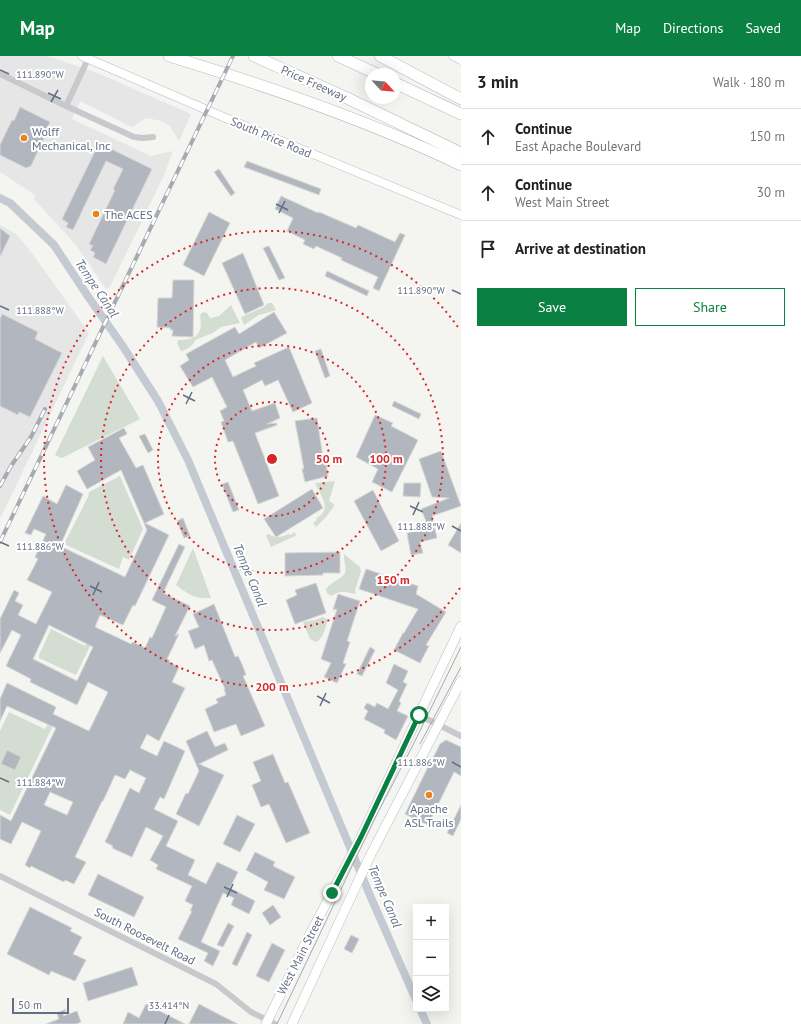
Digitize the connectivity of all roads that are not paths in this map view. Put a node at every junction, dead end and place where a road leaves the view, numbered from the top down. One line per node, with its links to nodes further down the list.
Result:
1 (169, 56): 16 (highway)
2 (254, 56): 15 (highway, Price Freeway)
3 (338, 56): 8 (highway)
4 (380, 56): 11 (highway)
5 (453, 56): 7 (main road)
6 (85, 57): 12 (street); 17 (main road, South Price Road)
7 (461, 60)
8 (365, 68)
9 (0, 74): 12 (street)
10 (401, 86): 13 (highway)
11 (461, 99)
12 (66, 106): 14 (street)
13 (461, 114)
14 (153, 137)
15 (461, 153)
16 (461, 165)
17 (461, 214)
18 (461, 626): 20 (main road, West Main Street)
19 (461, 681): 21 (main road, West Main Street)
20 (419, 715): 21 (street); 24 (main road, West Main Street)
21 (439, 724): 22 (street); 25 (main road, West Main Street)
22 (461, 736)
23 (0, 876): 24 (street, South Roosevelt Road)
24 (270, 1023)
25 (292, 1024)

